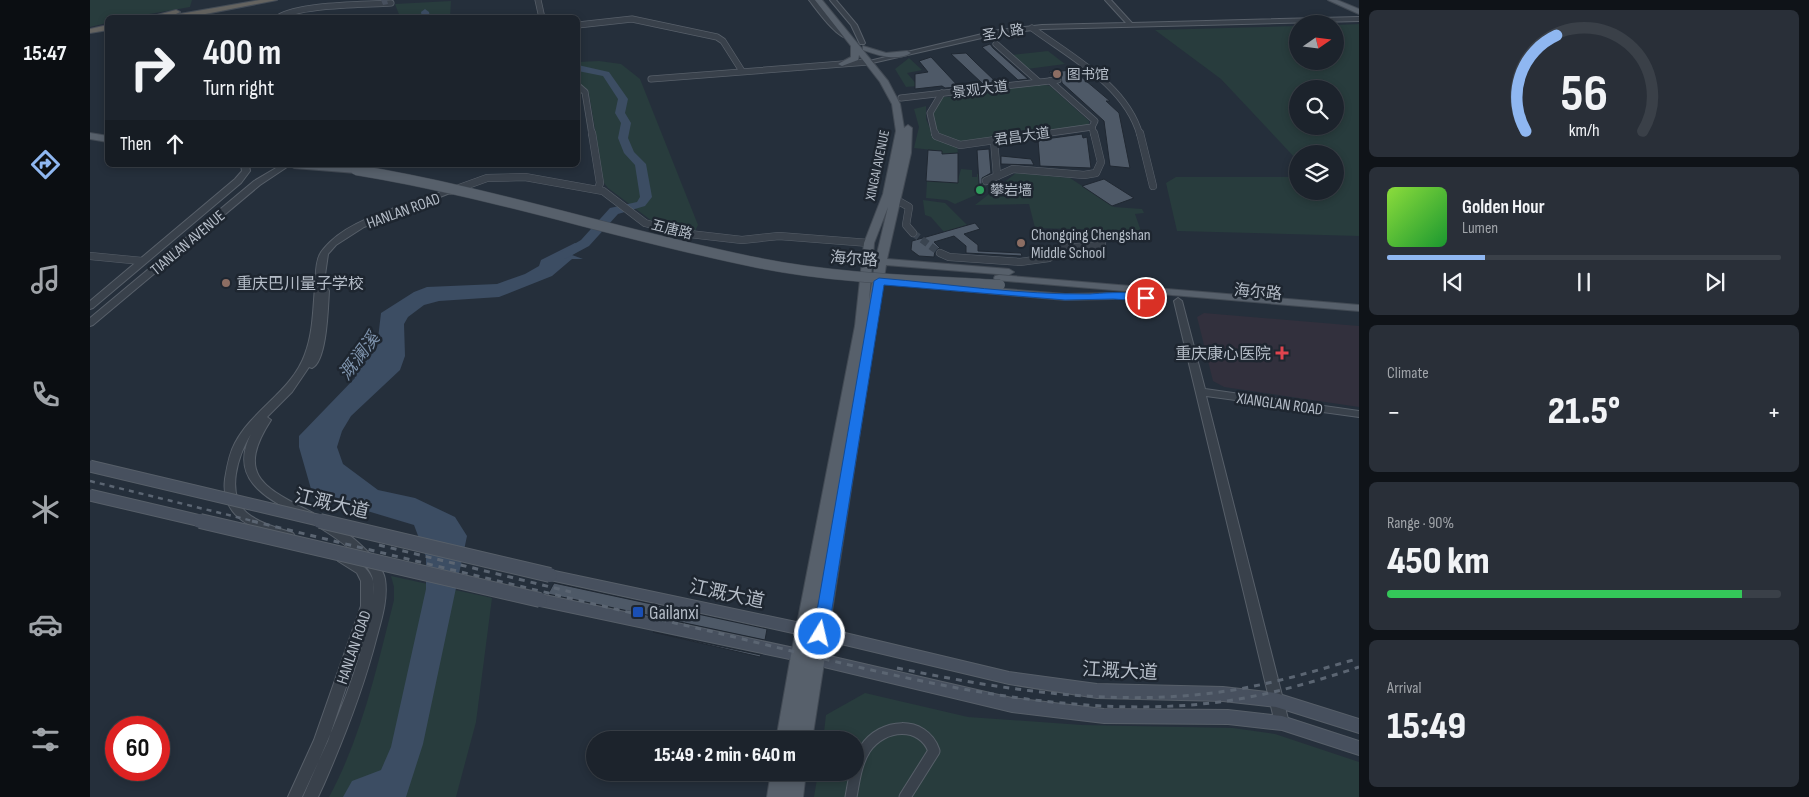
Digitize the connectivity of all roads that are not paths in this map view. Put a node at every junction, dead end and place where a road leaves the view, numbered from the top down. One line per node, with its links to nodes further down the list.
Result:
1 (251, 0): 12 (highway)
2 (273, 0): 12 (highway)
3 (538, 0): 18 (street)
4 (812, 0): 27 (street, XINGAI AVENUE)
5 (818, 0): 27 (main road, XINGAI AVENUE)
6 (825, 0): 29 (main road, XINGAI AVENUE)
7 (832, 0): 29 (street, XINGAI AVENUE)
8 (1108, 0): 20 (street)
9 (1331, 0): 14 (main road)
10 (1342, 0): 13 (main road)
11 (388, 2): 17 (street)
12 (237, 4): 15 (highway); 16 (highway)
13 (1359, 7)
14 (1359, 12)
15 (169, 15)
16 (183, 15)
17 (283, 15)
18 (541, 15)
19 (1359, 19): 20 (street, 圣人路)
20 (1130, 24): 23 (street, 圣人路)
21 (580, 25): 33 (street)
22 (105, 28): 24 (highway)
23 (1032, 28): 30 (street, 圣人路); 56 (street)
24 (90, 31)
25 (105, 32): 26 (highway)
26 (90, 35)
27 (848, 38): 29 (main road, XINGAI AVENUE)
28 (996, 44): 37 (street)
29 (861, 46): 30 (main road); 31 (main road, XINGAI AVENUE); 32 (main road)
30 (907, 53): 31 (street, 圣人路)
31 (872, 61): 32 (street, 圣人路); 41 (main road, XINGAI AVENUE); 62 (main road, XINGAI AVENUE)
32 (842, 64): 33 (street, 圣人路)
33 (742, 72): 34 (street, 圣人路)
34 (650, 79)
35 (1058, 80): 36 (street, 景观大道)
36 (1050, 81): 37 (street, 景观大道); 43 (street)
37 (1039, 82): 39 (street, 景观大道)
38 (580, 88): 57 (street)
39 (942, 93): 40 (street, 景观大道); 42 (street)
40 (928, 95): 41 (street, 景观大道); 42 (street)
41 (901, 98): 59 (main road, XINGAI AVENUE)
42 (934, 102): 48 (street, 君昌大道)
43 (1092, 127): 48 (street, 君昌大道); 52 (street)
44 (90, 130): 45 (main road)
45 (105, 132)
46 (90, 136): 47 (main road)
47 (105, 138)
48 (994, 140): 52 (street)
49 (245, 167): 53 (street, TIANLAN AVENUE)
50 (283, 167): 55 (street, TIANLAN AVENUE)
51 (358, 167): 70 (main road, 海尔路, bridge)
52 (997, 176): 54 (street)
53 (238, 181): 55 (street); 66 (street, TIANLAN AVENUE)
54 (986, 181)
55 (257, 183): 77 (street, TIANLAN AVENUE)
56 (1153, 186)
57 (598, 189): 58 (street, 五唐路); 62 (street, 五唐路)
58 (446, 193): 94 (street, HANLAN ROAD); 95 (street, HANLAN ROAD)
59 (895, 199): 61 (street); 67 (main road, XINGAI AVENUE)
60 (1100, 232): 63 (street)
61 (913, 233)
62 (869, 243): 65 (main road, XINGAI AVENUE)
63 (940, 253)
64 (90, 256): 66 (street)
65 (867, 260): 67 (main road); 68 (main road, XINGAI AVENUE)
66 (142, 261): 74 (street, TIANLAN AVENUE)
67 (882, 261): 69 (main road, XINGAI AVENUE); 71 (main road)
68 (865, 280): 69 (main road); 82 (main road, XINGAI AVENUE)
69 (879, 281): 72 (main road); 83 (main road, XINGAI AVENUE)
70 (1000, 281): 71 (main road, 海尔路); 72 (main road, 海尔路)
71 (1132, 289): 75 (main road, 海尔路)
72 (1113, 296): 73 (main road, 海尔路)
73 (1178, 301): 76 (main road, 海尔路); 78 (street)
74 (90, 306)
75 (1359, 308)
76 (1359, 316)
77 (90, 323)
78 (1200, 392): 79 (street, XIANGLAN ROAD); 86 (street)
79 (1359, 414)
80 (90, 466): 82 (main road, 江溉大道, bridge)
81 (90, 495): 84 (main road, bridge)
82 (804, 630): 83 (main road, 江溉大道); 84 (main road, XINGAI AVENUE)
83 (820, 634): 85 (main road, XINGAI AVENUE); 86 (main road, 江溉大道)
84 (798, 655): 85 (main road); 89 (main road, XINGAI AVENUE)
85 (815, 659): 87 (main road); 90 (main road, XINGAI AVENUE)
86 (1276, 700): 87 (street); 88 (main road, 江溉大道)
87 (1282, 723): 91 (main road)
88 (1359, 726)
89 (786, 731)
90 (803, 731)
91 (1359, 748)
92 (779, 781): 96 (main road)
93 (796, 781): 97 (main road)
94 (295, 797)
95 (310, 797)
96 (776, 797)
97 (794, 797)
98 (851, 797): 99 (street)
99 (906, 797)

